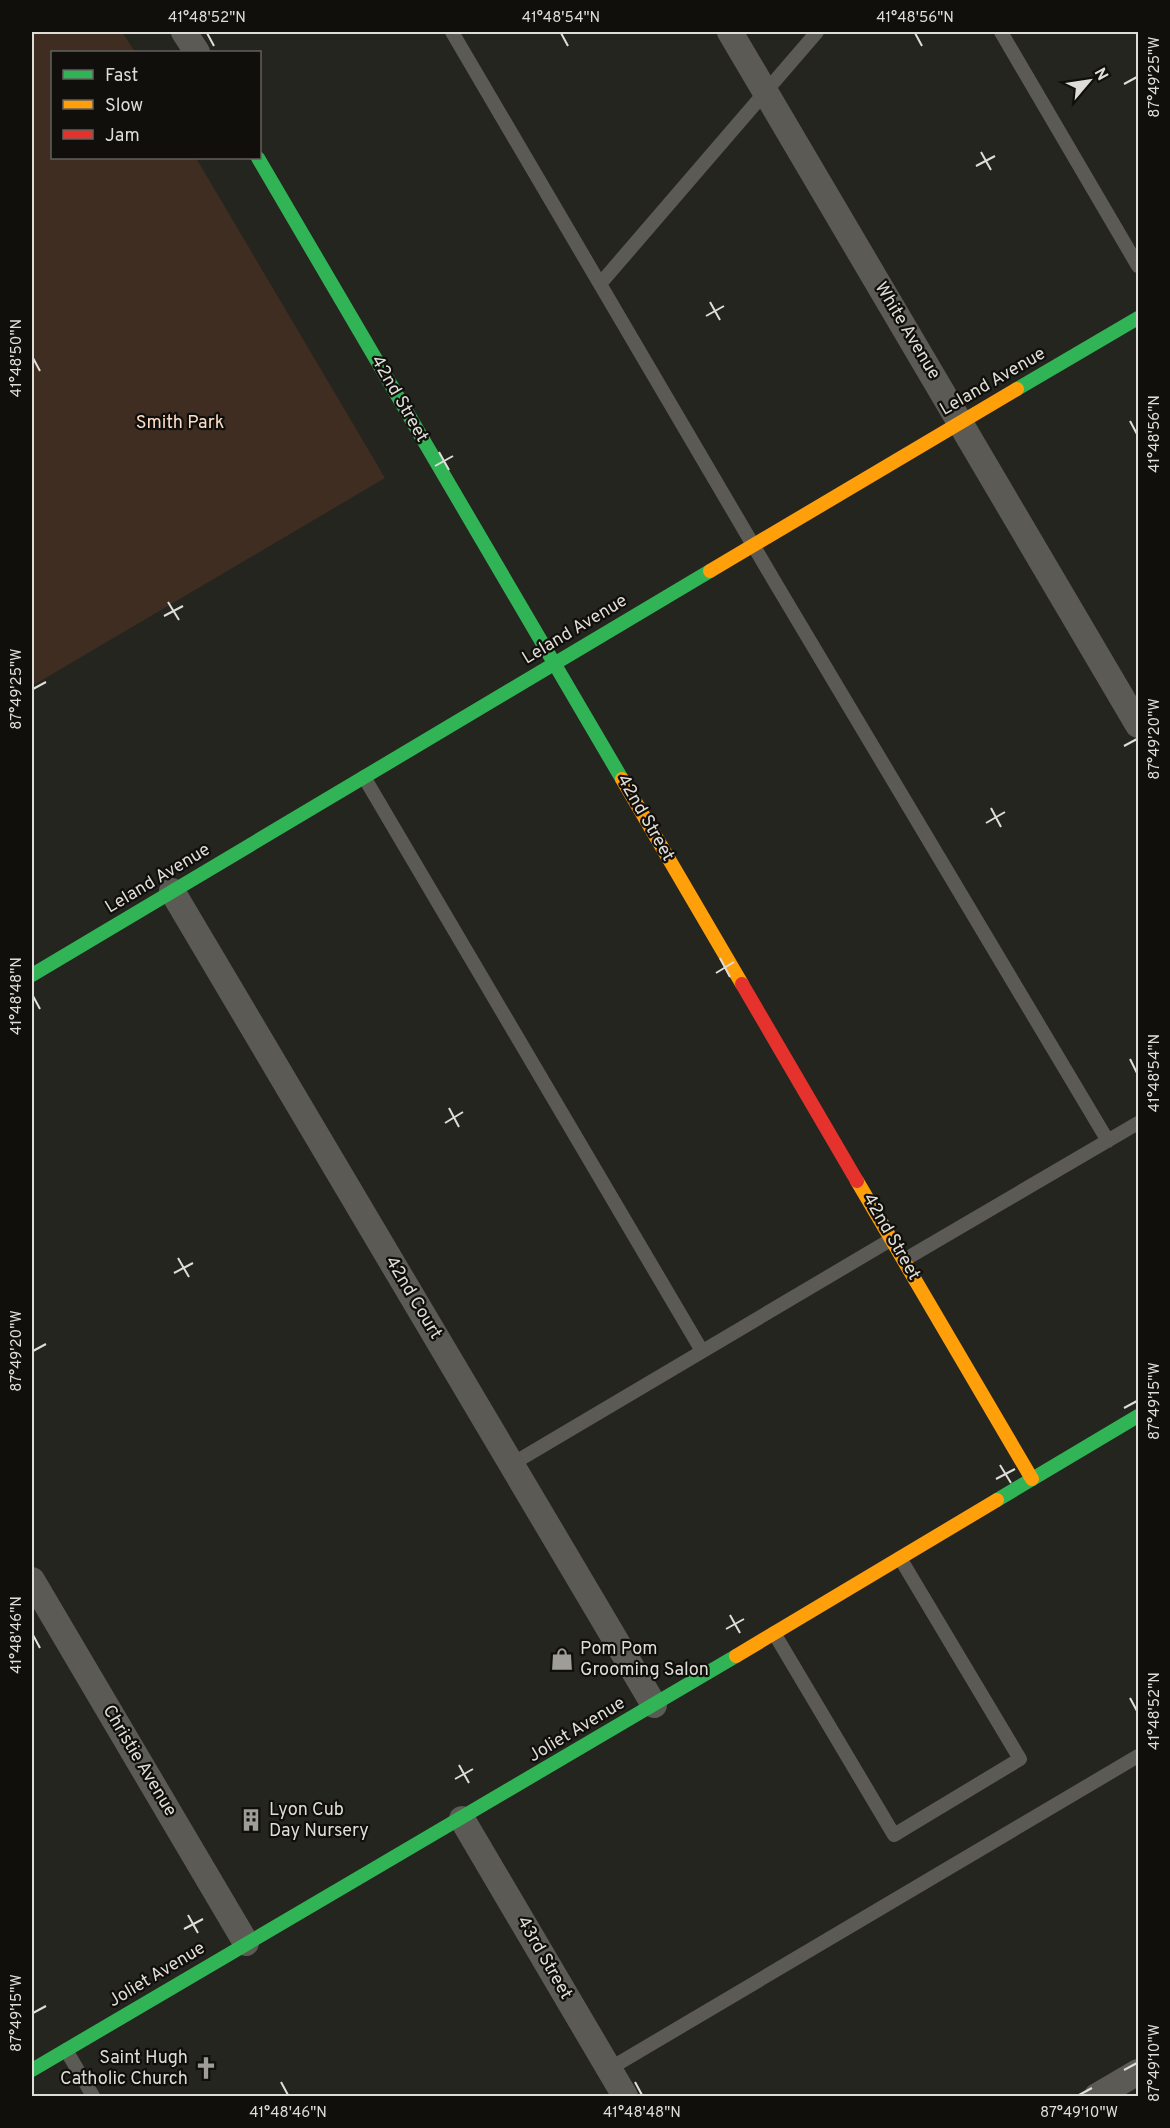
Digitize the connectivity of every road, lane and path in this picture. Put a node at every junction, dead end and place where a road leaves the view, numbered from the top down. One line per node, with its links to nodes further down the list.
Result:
1 (184, 32): 6 (street)
2 (452, 32): 10 (lane)
3 (730, 32): 7 (street, White Avenue)
4 (817, 32): 7 (lane)
5 (1001, 32): 9 (lane)
6 (196, 51)
7 (765, 92): 10 (lane); 12 (street, White Avenue)
8 (259, 159): 14 (street, 42nd Street)
9 (1138, 266)
10 (600, 284): 13 (lane)
11 (1138, 318): 12 (street, Leland Avenue)
12 (961, 422): 13 (street, Leland Avenue); 15 (street, White Avenue)
13 (753, 546): 14 (street, Leland Avenue); 20 (lane)
14 (554, 664): 16 (street, Leland Avenue); 21 (street, 42nd Street)
15 (1138, 724)
16 (364, 777): 17 (street, Leland Avenue); 23 (lane)
17 (172, 891): 18 (street, Leland Avenue); 25 (street, 42nd Court)
18 (32, 975)
19 (1138, 1123): 20 (lane)
20 (1108, 1141): 22 (lane)
21 (892, 1239): 22 (street, 42nd Street); 23 (lane)
22 (904, 1260): 26 (street, 42nd Street)
23 (702, 1351): 25 (lane)
24 (1138, 1416): 26 (street, Joliet Avenue)
25 (512, 1464): 30 (street, 42nd Court)
26 (1032, 1479): 27 (street, Joliet Avenue)
27 (900, 1558): 29 (street, Joliet Avenue); 29 (lane)
28 (32, 1580): 33 (street, Christie Avenue)
29 (774, 1633): 30 (street, Joliet Avenue)
30 (654, 1704): 32 (street, Joliet Avenue)
31 (1138, 1756): 35 (lane)
32 (462, 1819): 33 (street, Joliet Avenue); 35 (street, 43rd Street)
33 (246, 1943): 34 (street, Joliet Avenue)
34 (66, 2050): 36 (street, Joliet Avenue); 38 (lane)
35 (609, 2069): 39 (street, 43rd Street)
36 (32, 2070)
37 (1138, 2072): 40 (street)
38 (93, 2097)
39 (625, 2097)
40 (1096, 2097)

